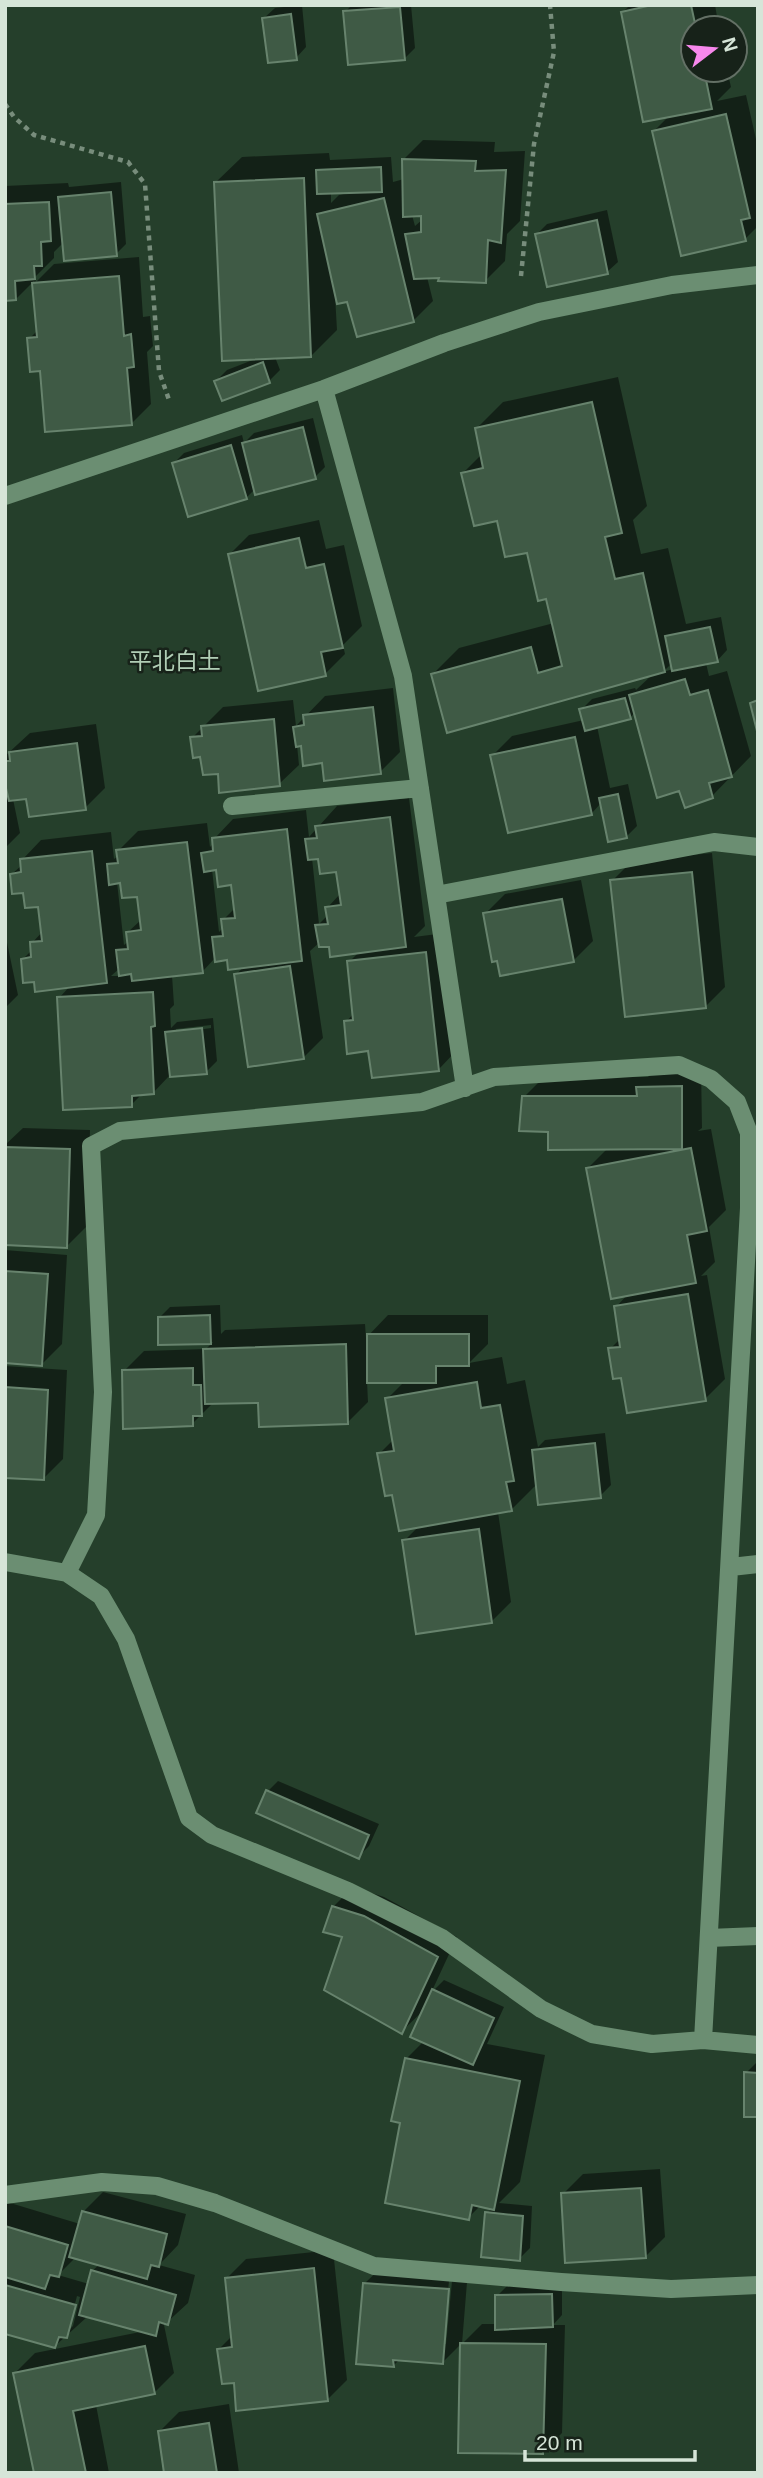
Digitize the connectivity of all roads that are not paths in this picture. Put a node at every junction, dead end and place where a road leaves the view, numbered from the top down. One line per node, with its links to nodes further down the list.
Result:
1 (758, 275): 2 (street)
2 (324, 389): 3 (street); 4 (street)
3 (5, 496)
4 (420, 788): 5 (street); 7 (street)
5 (232, 806)
6 (758, 846): 7 (street)
7 (436, 895): 8 (street)
8 (465, 1088): 9 (street); 13 (street)
9 (753, 1208): 12 (street)
10 (5, 1562): 13 (street)
11 (758, 1564): 12 (street)
12 (731, 1567): 15 (street)
13 (66, 1573): 16 (street)
14 (758, 1936): 15 (street)
15 (709, 1938): 16 (street)
16 (704, 2040): 17 (street)
17 (758, 2045)
18 (5, 2195): 19 (street)
19 (758, 2285)

